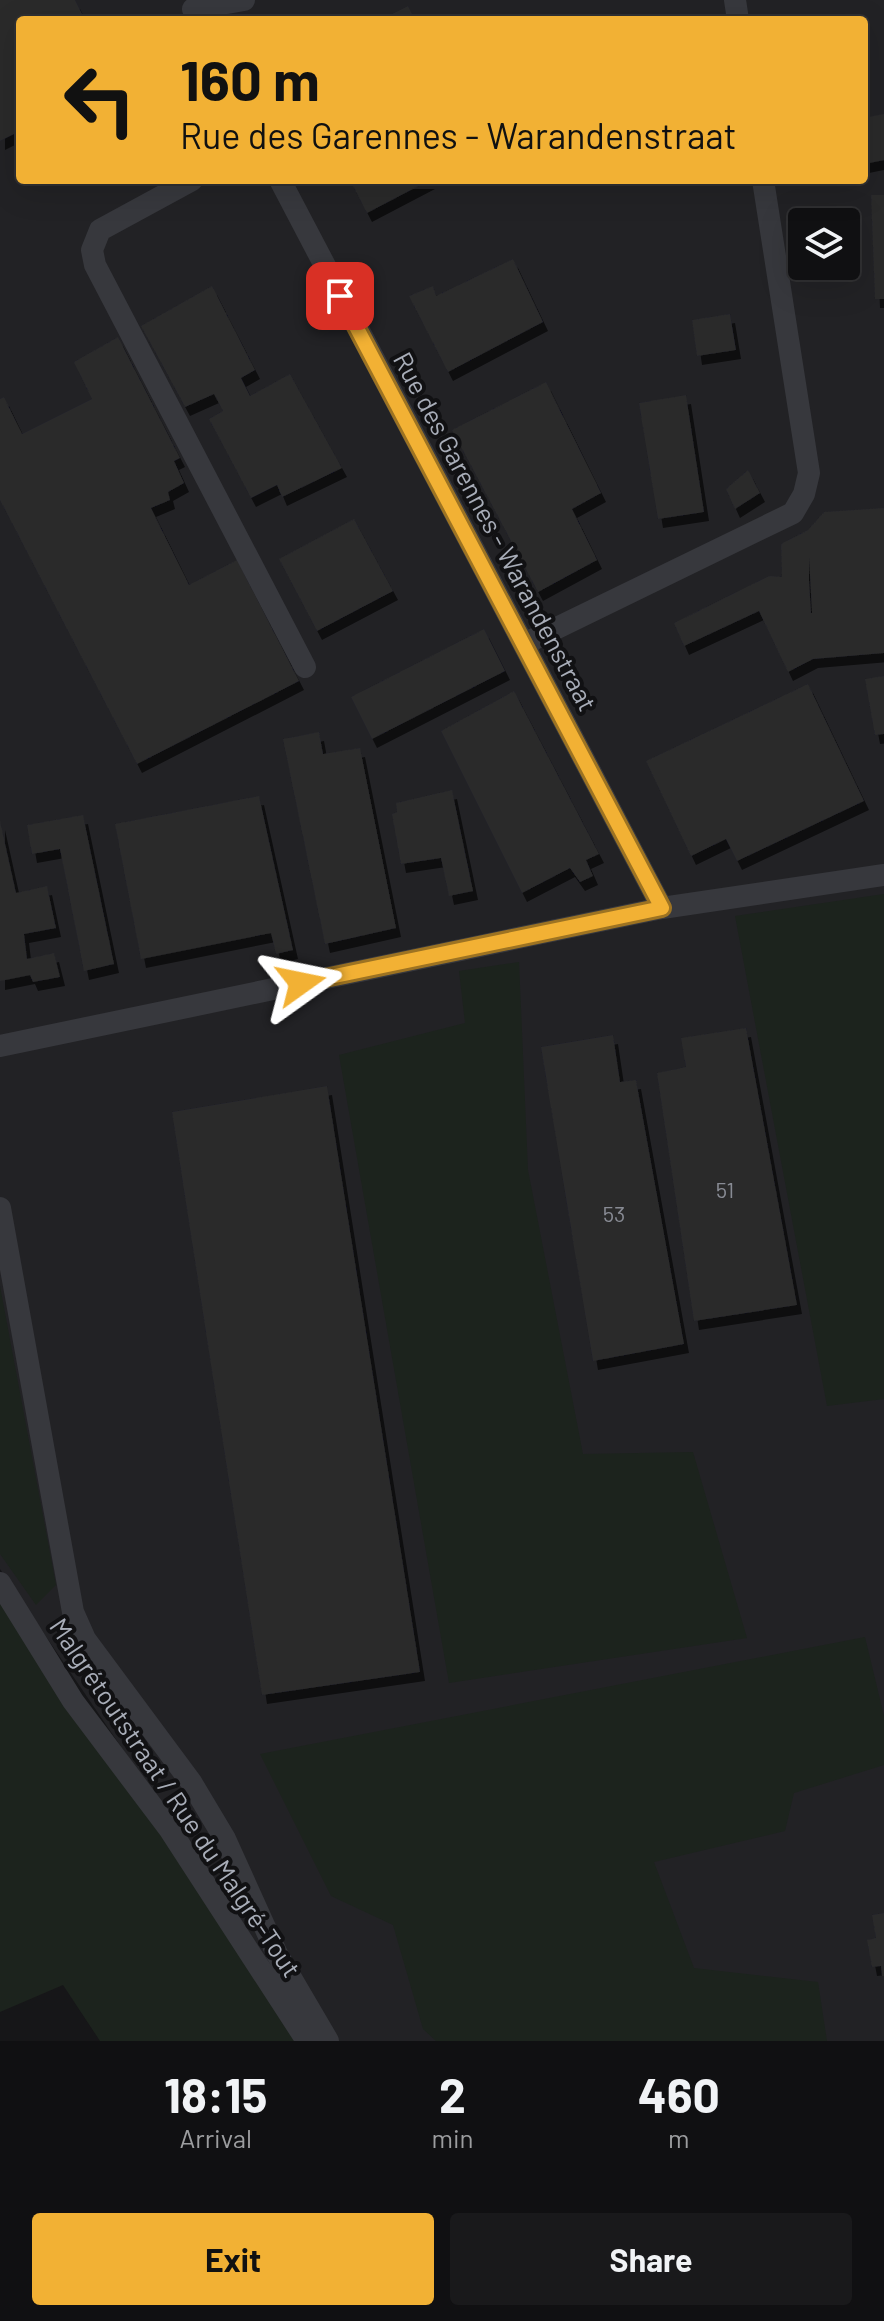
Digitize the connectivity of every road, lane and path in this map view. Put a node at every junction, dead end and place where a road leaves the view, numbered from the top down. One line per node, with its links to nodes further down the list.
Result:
1 (244, 0): 2 (lane)
2 (193, 10)
3 (185, 184): 7 (lane)
4 (282, 184): 6 (lane, Rue des Garennes - Warandenstraat)
5 (764, 184): 6 (lane)
6 (524, 644): 9 (lane, Rue des Garennes - Warandenstraat)
7 (305, 667)
8 (884, 875): 9 (lane)
9 (662, 908): 10 (lane)
10 (0, 1046)
11 (0, 1208): 14 (lane)
12 (0, 1583): 13 (lane, Malgrétoutstraat / Rue du Malgré-Tout)
13 (307, 2041)
14 (328, 2041)

